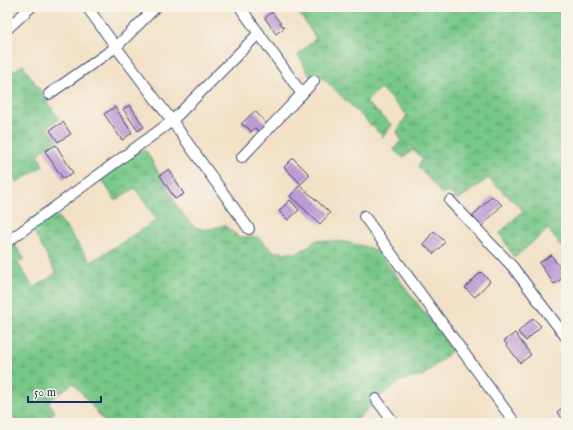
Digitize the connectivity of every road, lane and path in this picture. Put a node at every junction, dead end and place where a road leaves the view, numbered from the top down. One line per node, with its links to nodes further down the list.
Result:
1 (31, 7): 5 (street)
2 (87, 7): 7 (street)
3 (156, 7): 7 (street)
4 (240, 7): 6 (street)
5 (7, 29)
6 (259, 33): 10 (street); 11 (street)
7 (116, 47): 9 (street); 11 (street)
8 (314, 80): 10 (street)
9 (49, 94)
10 (302, 94): 12 (street)
11 (172, 121): 15 (street); 16 (street)
12 (242, 157)
13 (450, 201): 17 (street)
14 (364, 216): 20 (street)
15 (249, 229)
16 (7, 242)
17 (566, 337)
18 (376, 399): 19 (street)
19 (394, 423)
20 (515, 423)

